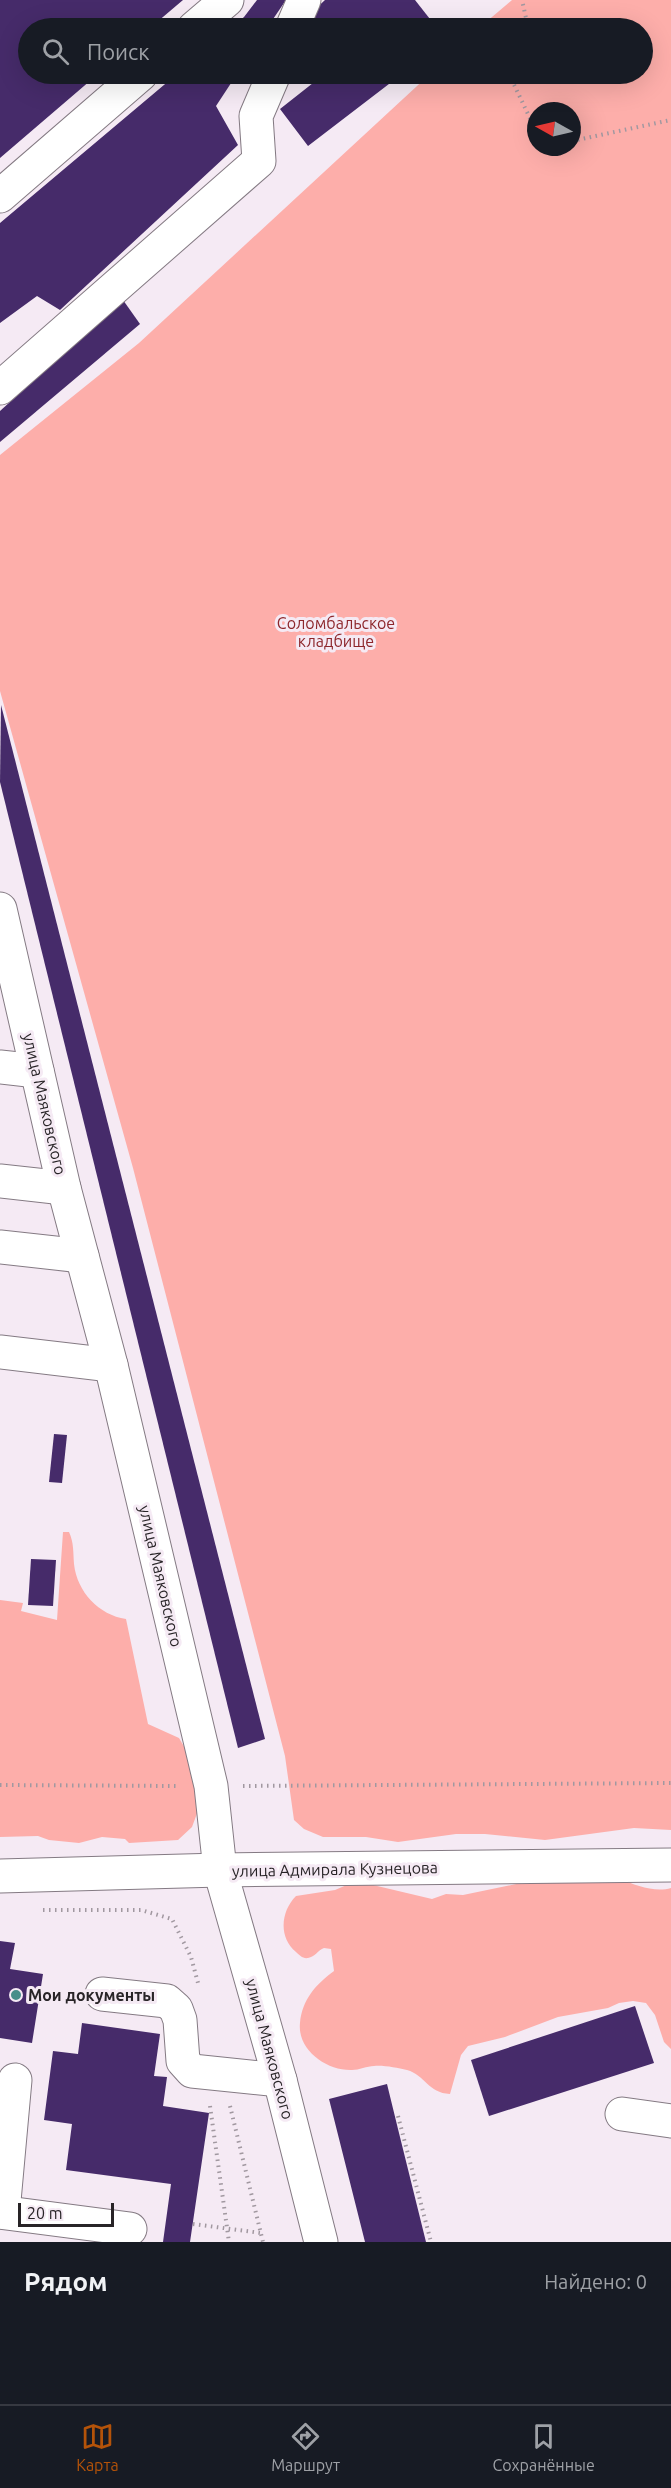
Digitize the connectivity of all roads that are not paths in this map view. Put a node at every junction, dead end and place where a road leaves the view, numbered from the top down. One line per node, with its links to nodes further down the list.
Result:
1 (227, 0): 3 (main road)
2 (304, 0): 4 (main road)
3 (206, 18)
4 (296, 18)
5 (129, 84): 7 (main road)
6 (270, 84): 8 (main road)
7 (0, 196)
8 (0, 388)
9 (0, 909): 11 (main road, улица Маяковского)
10 (0, 1067): 11 (main road)
11 (37, 1071): 13 (main road, улица Маяковского)
12 (0, 1181): 13 (main road)
13 (64, 1188): 15 (main road, улица Маяковского)
14 (0, 1247): 15 (main road)
15 (82, 1256): 17 (main road, улица Маяковского)
16 (0, 1352): 17 (main road)
17 (111, 1365): 19 (main road, улица Маяковского)
18 (671, 1865): 19 (main road, улица Адмирала Кузнецова)
19 (220, 1870): 20 (main road, улица Адмирала Кузнецова); 23 (main road, улица Маяковского)
20 (0, 1876)
21 (102, 1994): 23 (main road)
22 (15, 2080): 26 (main road)
23 (280, 2080): 28 (main road, улица Маяковского)
24 (622, 2114): 25 (main road)
25 (671, 2121)
26 (2, 2212): 27 (main road)
27 (130, 2229)
28 (321, 2242)

